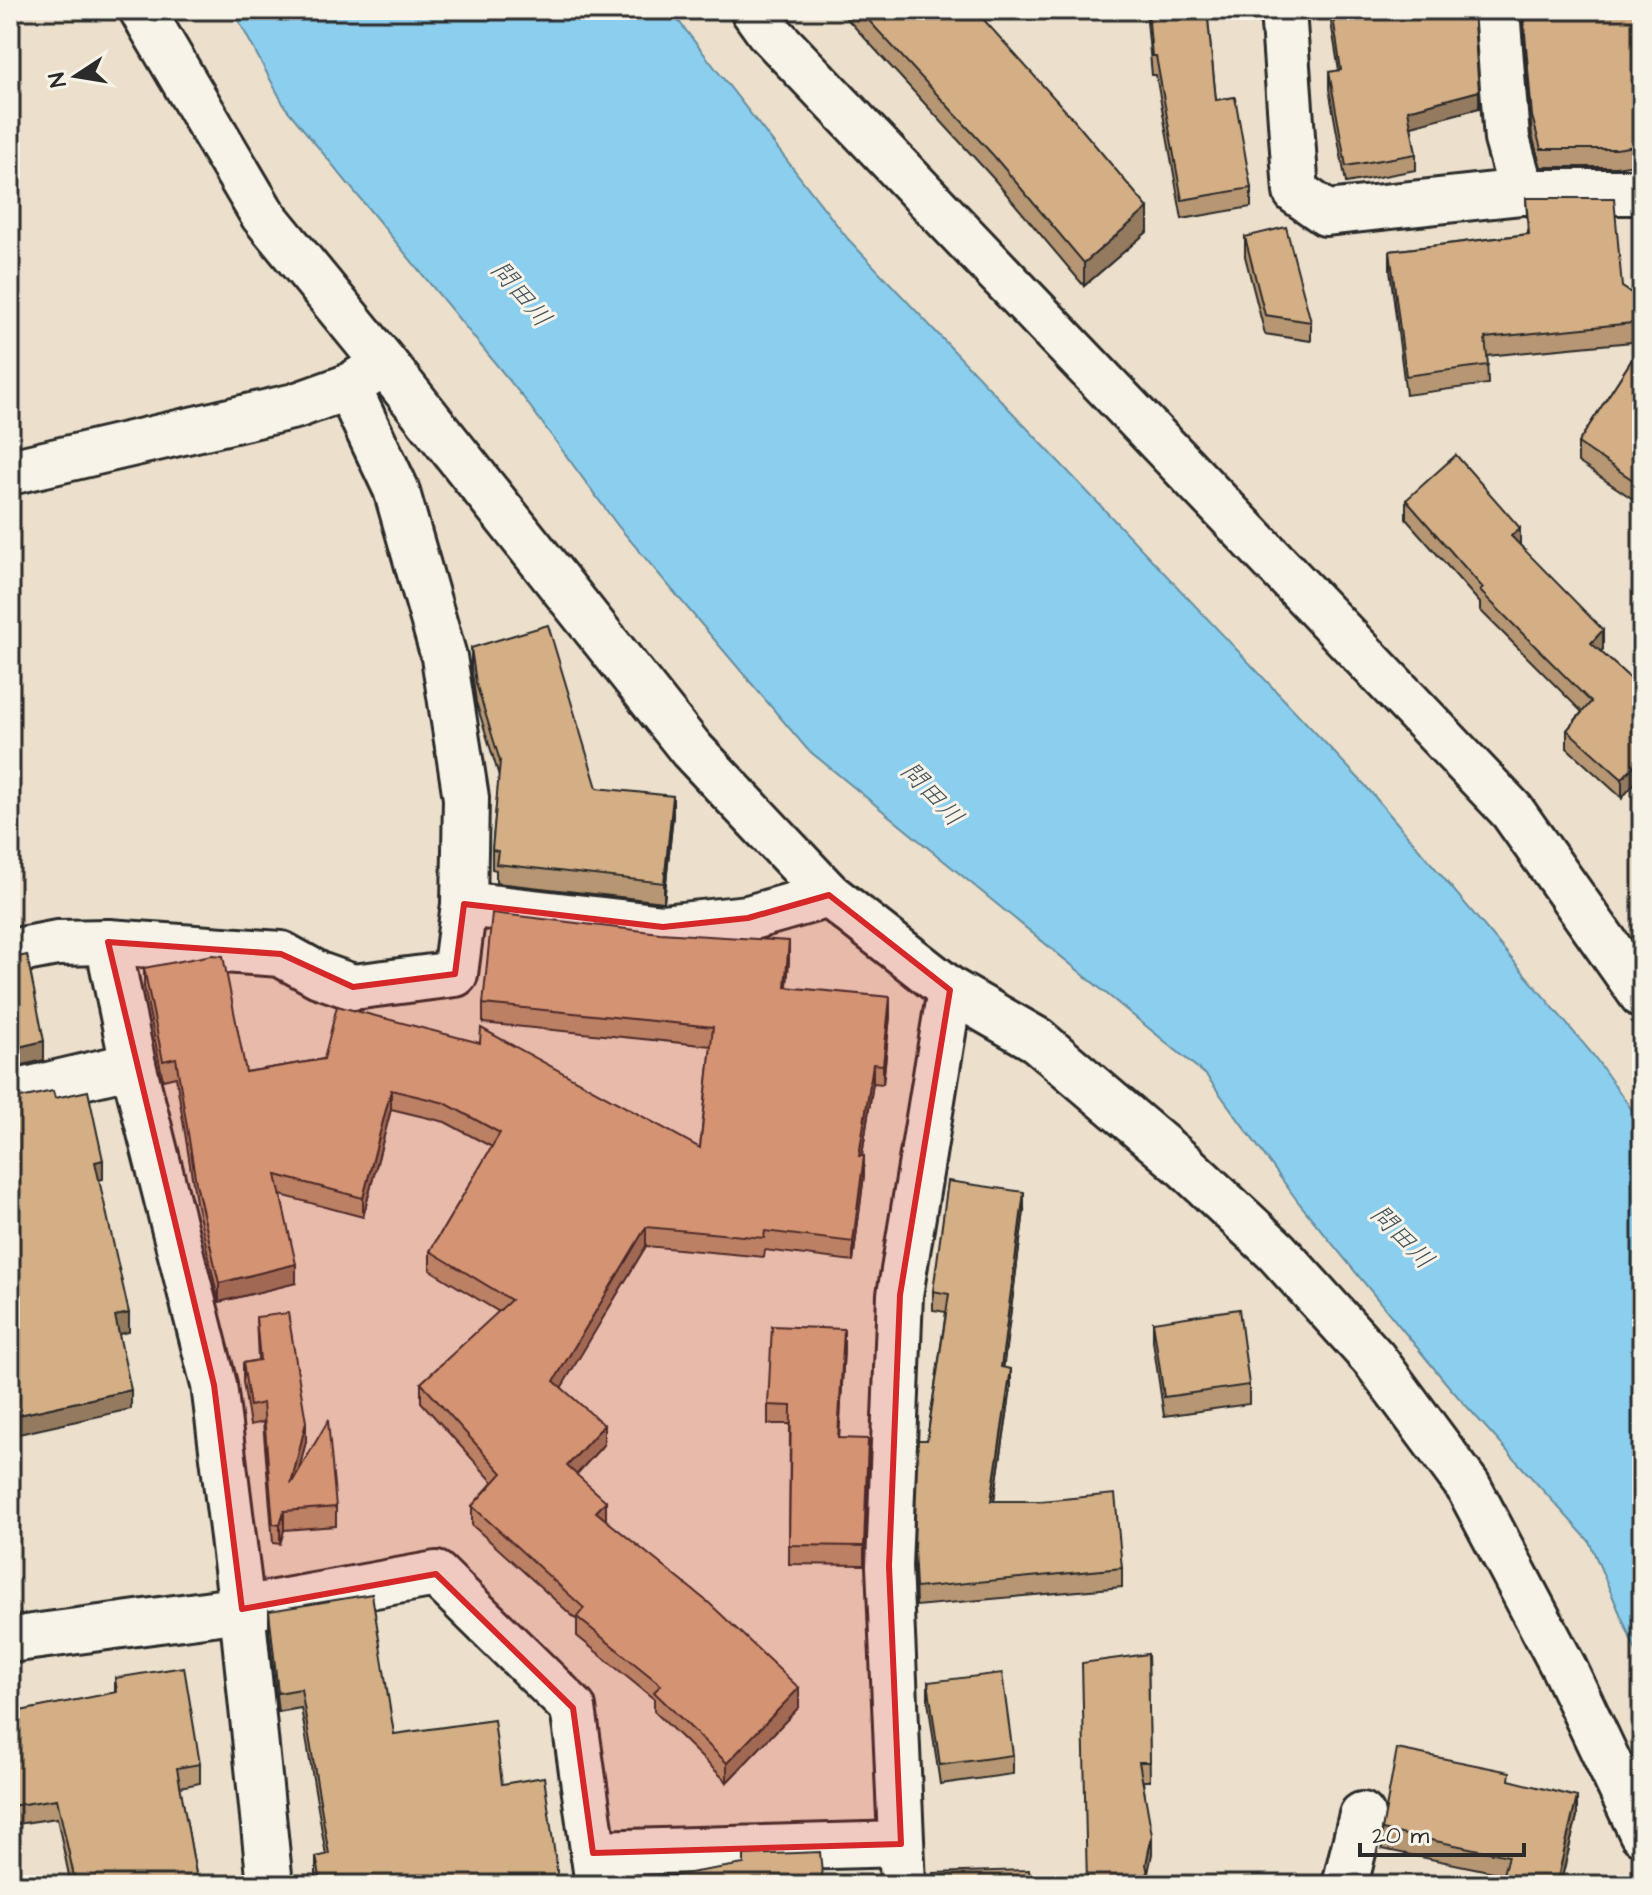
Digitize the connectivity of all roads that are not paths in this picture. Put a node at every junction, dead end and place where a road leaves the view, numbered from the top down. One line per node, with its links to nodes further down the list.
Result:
1 (142, 10): 7 (street)
2 (753, 10): 15 (street)
3 (1283, 10): 5 (street)
4 (1497, 10): 5 (street)
5 (1522, 192): 6 (street)
6 (1642, 192)
7 (385, 364): 8 (street); 10 (street)
8 (348, 387): 9 (street); 11 (street)
9 (10, 472)
10 (829, 895): 11 (street); 14 (street)
11 (464, 904): 12 (street)
12 (108, 942): 13 (street); 16 (street)
13 (10, 952)
14 (950, 990): 21 (street); 22 (street)
15 (1642, 995)
16 (133, 1065): 17 (street); 18 (street)
17 (10, 1094)
18 (242, 1609): 19 (street); 23 (street); 24 (street)
19 (10, 1640)
20 (1362, 1815): 25 (street)
21 (1642, 1833)
22 (902, 1864): 23 (street)
23 (595, 1869)
24 (270, 1885)
25 (1345, 1885)

